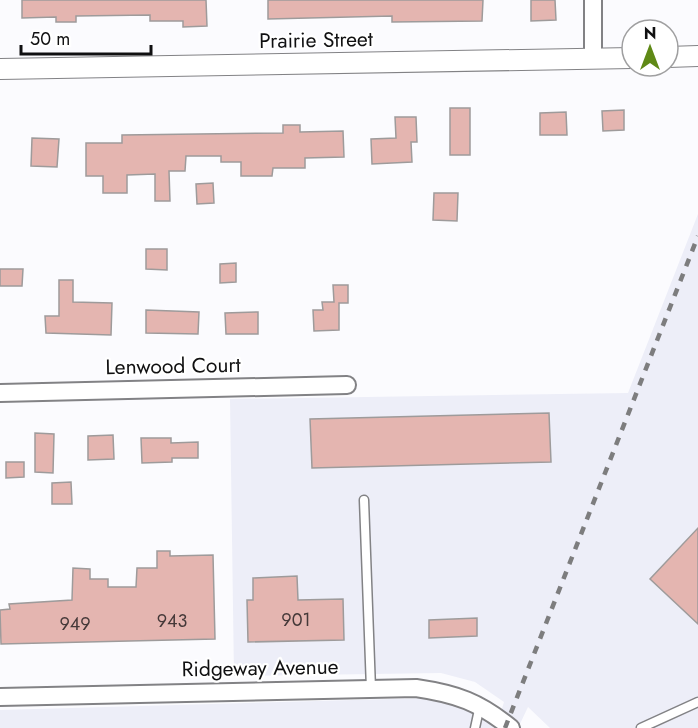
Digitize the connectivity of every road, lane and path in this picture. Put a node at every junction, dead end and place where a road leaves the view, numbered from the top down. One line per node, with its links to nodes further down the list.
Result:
1 (593, 0): 5 (street)
2 (698, 56): 3 (street)
3 (680, 57)
4 (620, 58): 5 (street, Prairie Street)
5 (593, 59): 6 (street, Prairie Street)
6 (0, 69)
7 (347, 385): 8 (street, Lenwood Court)
8 (0, 393)
9 (364, 500): 10 (lane)
10 (371, 688): 11 (street, Ridgeway Avenue); 13 (street, Ridgeway Avenue)
11 (0, 697)
12 (698, 702): 16 (lane)
13 (480, 705): 14 (lane); 15 (street, Ridgeway Avenue)
14 (475, 728)
15 (511, 728)
16 (641, 728)

